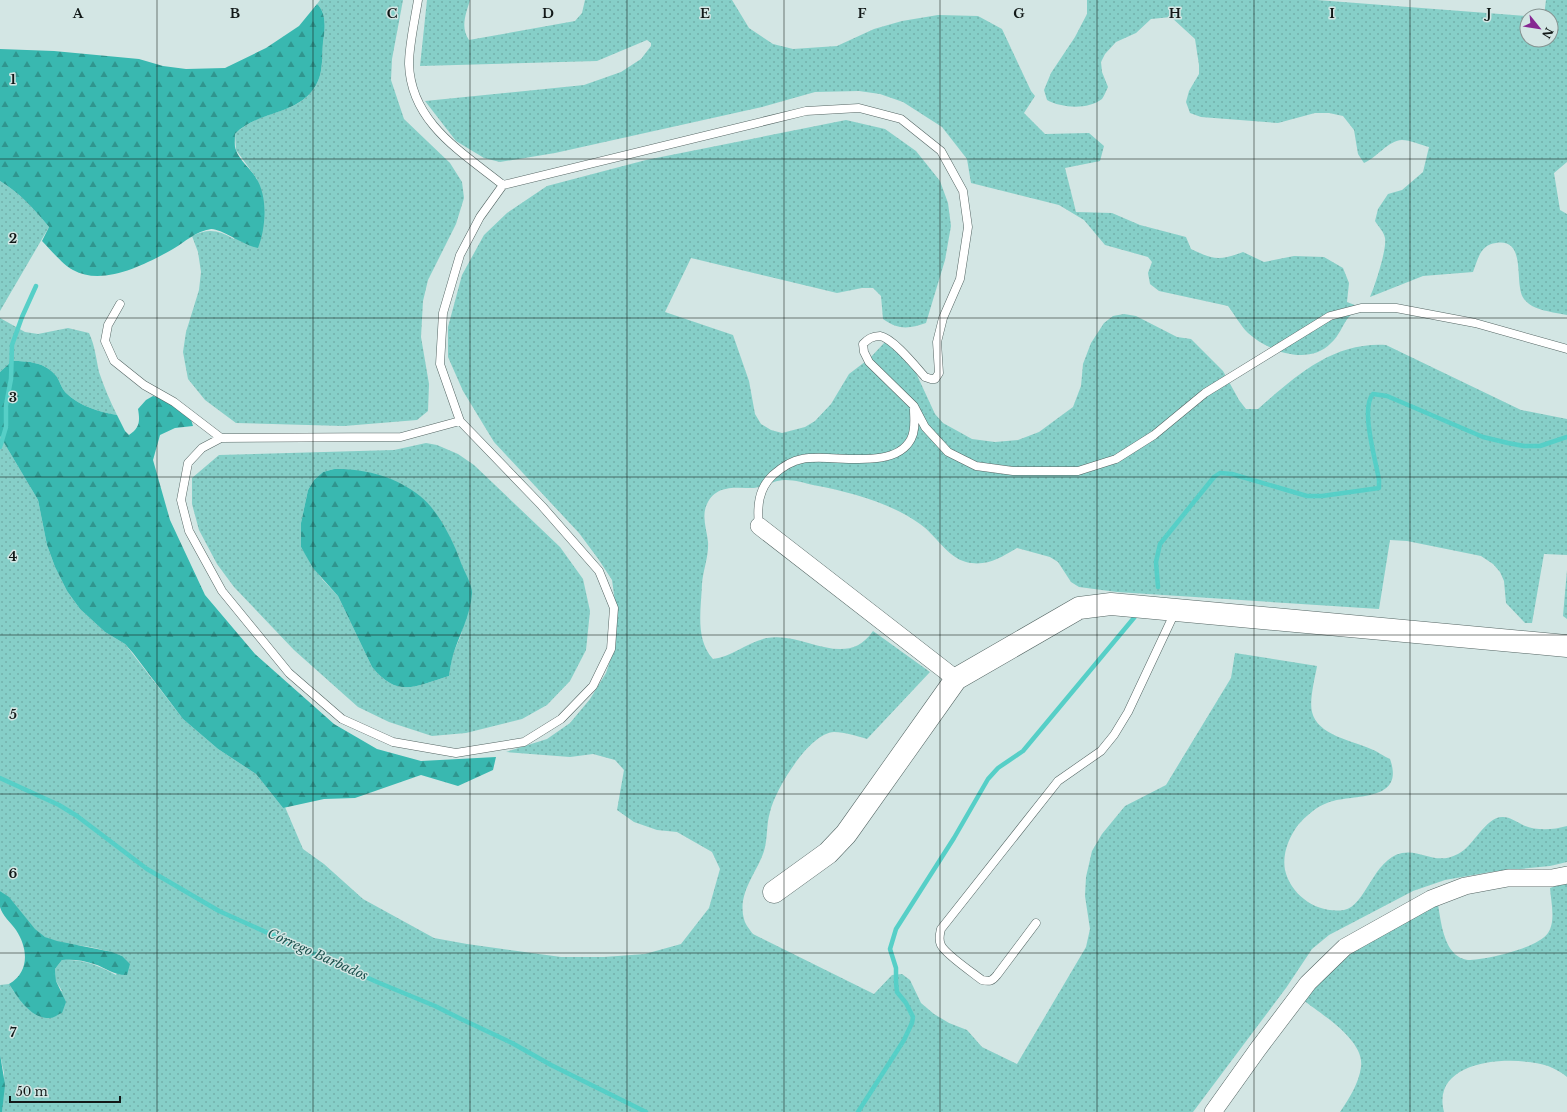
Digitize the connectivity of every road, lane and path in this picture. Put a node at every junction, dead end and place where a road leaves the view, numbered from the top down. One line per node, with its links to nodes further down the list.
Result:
1 (418, 0): 2 (lane)
2 (503, 185): 5 (lane); 6 (lane)
3 (120, 304): 7 (lane)
4 (1567, 349): 5 (lane)
5 (914, 406): 8 (lane)
6 (460, 421): 7 (lane); 7 (lane)
7 (221, 438)
8 (759, 526): 11 (street)
9 (1176, 610): 10 (street); 11 (street); 14 (lane)
10 (1567, 646)
11 (956, 679): 13 (street)
12 (1567, 875): 15 (street)
13 (774, 892)
14 (1036, 923)
15 (1213, 1112)

